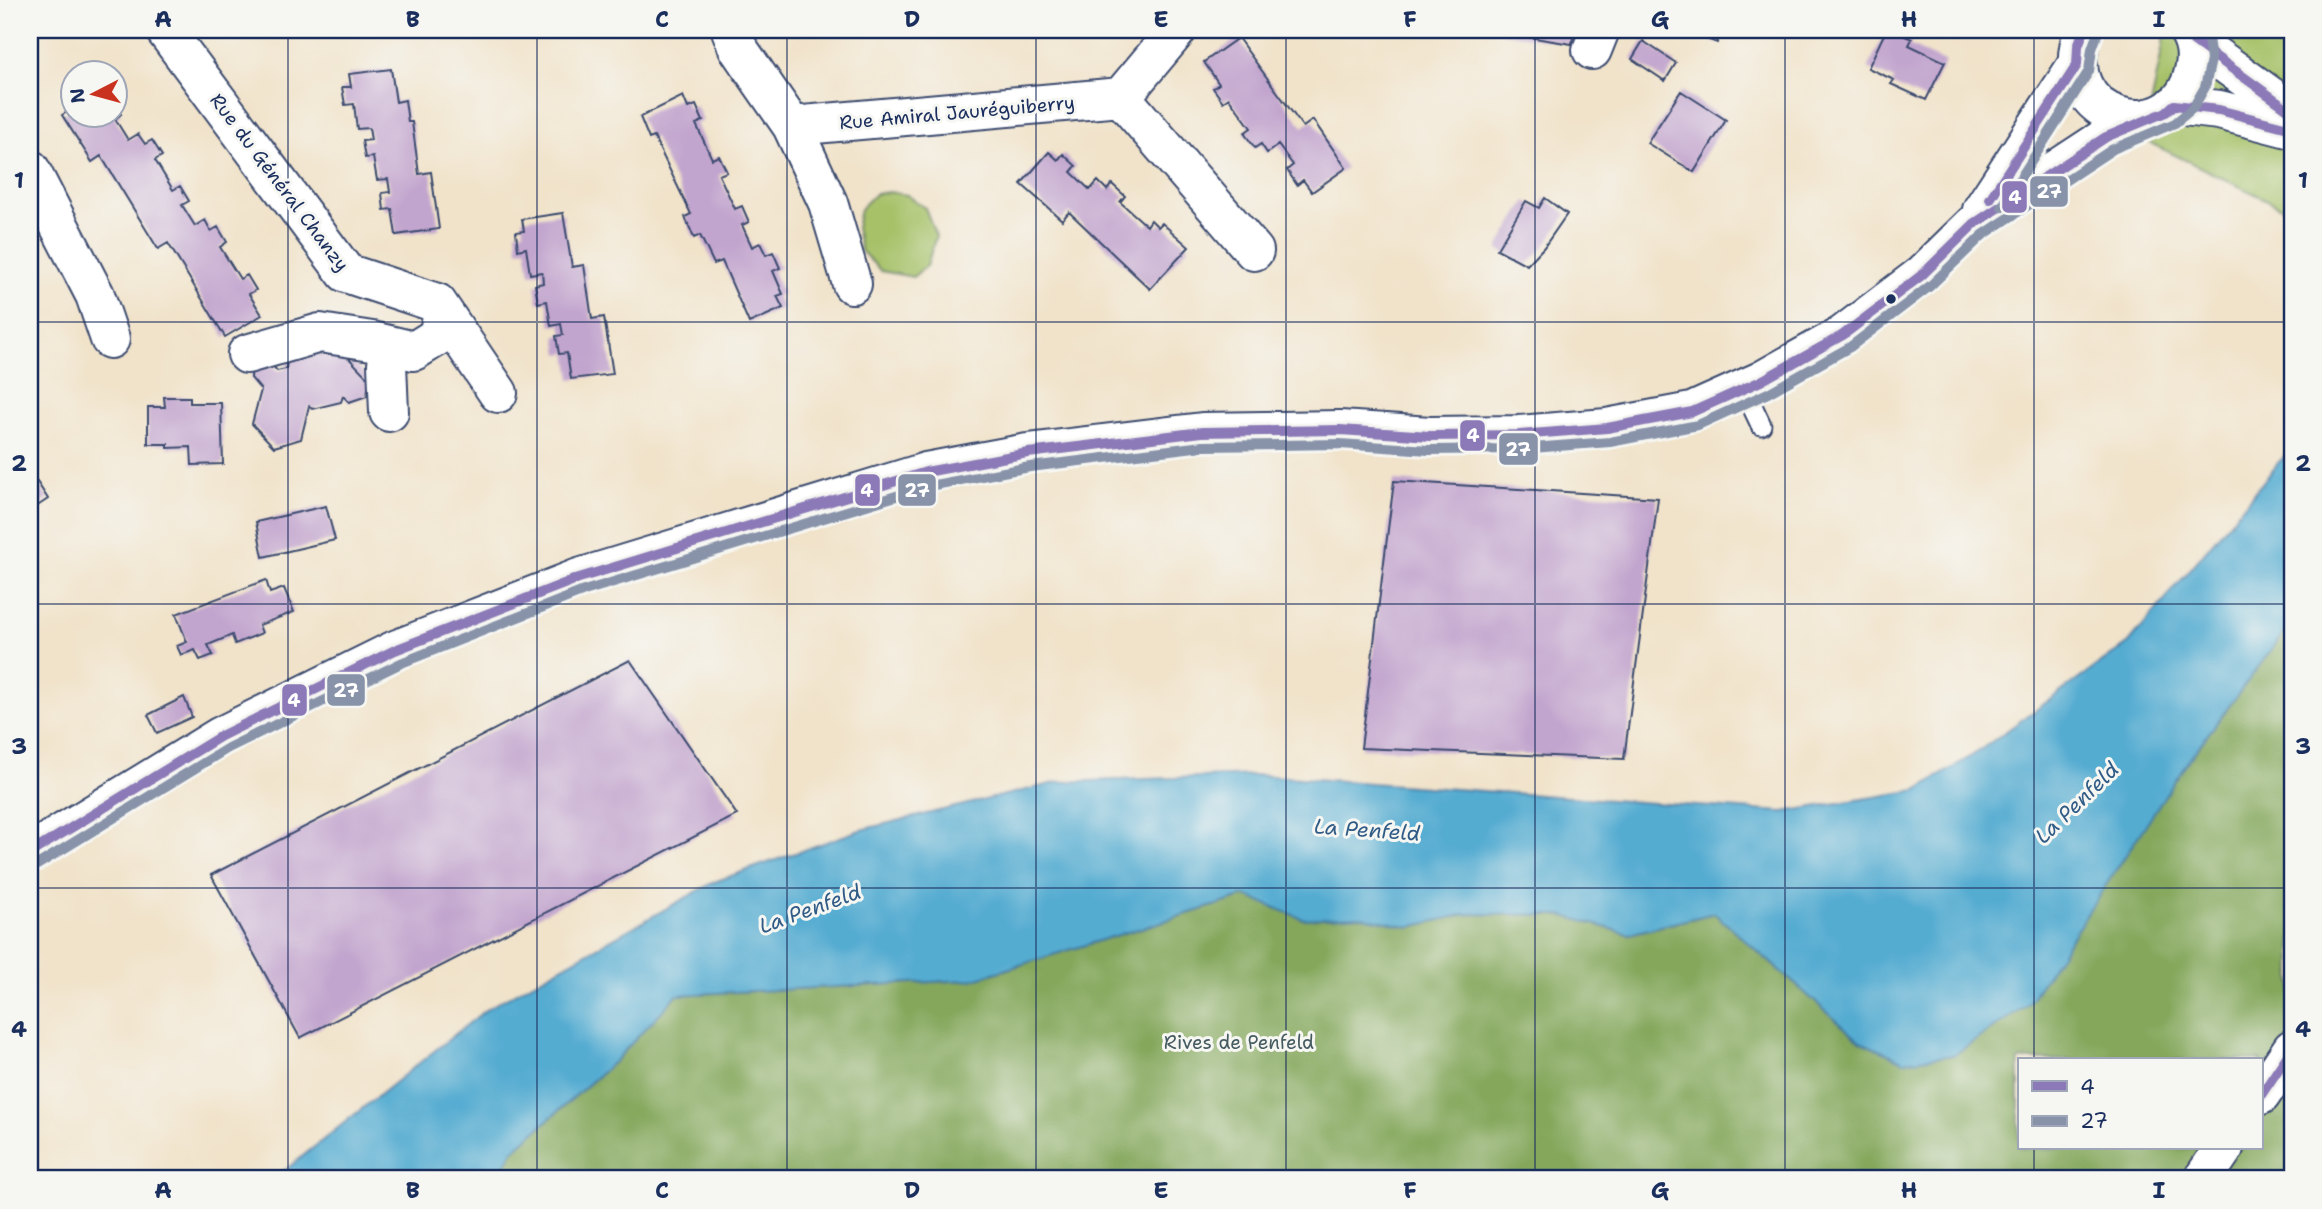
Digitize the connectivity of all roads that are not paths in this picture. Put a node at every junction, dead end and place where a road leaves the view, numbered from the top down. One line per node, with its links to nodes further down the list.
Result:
1 (165, 30): 15 (street, Rue du Général Chanzy)
2 (731, 30): 9 (street)
3 (1177, 30): 6 (street)
4 (2191, 36): 7 (street); 8 (street)
5 (2080, 47): 7 (street); 12 (street)
6 (1121, 97): 9 (street, Rue Amiral Jauréguiberry); 13 (street)
7 (2161, 111): 10 (street); 12 (street)
8 (2292, 112)
9 (792, 126): 14 (street)
10 (2292, 129)
11 (30, 169): 16 (street)
12 (1974, 224): 19 (street)
13 (1254, 251)
14 (852, 284)
15 (443, 313): 17 (street); 20 (street, Rue du Général Chanzy)
16 (110, 339)
17 (390, 346): 18 (street); 21 (street)
18 (247, 354)
19 (1744, 389): 22 (lane); 23 (street)
20 (498, 393)
21 (389, 412)
22 (1761, 425)
23 (30, 853)
24 (2292, 1049): 25 (street)
25 (2262, 1094)
26 (2223, 1150): 27 (street)
27 (2203, 1179)

